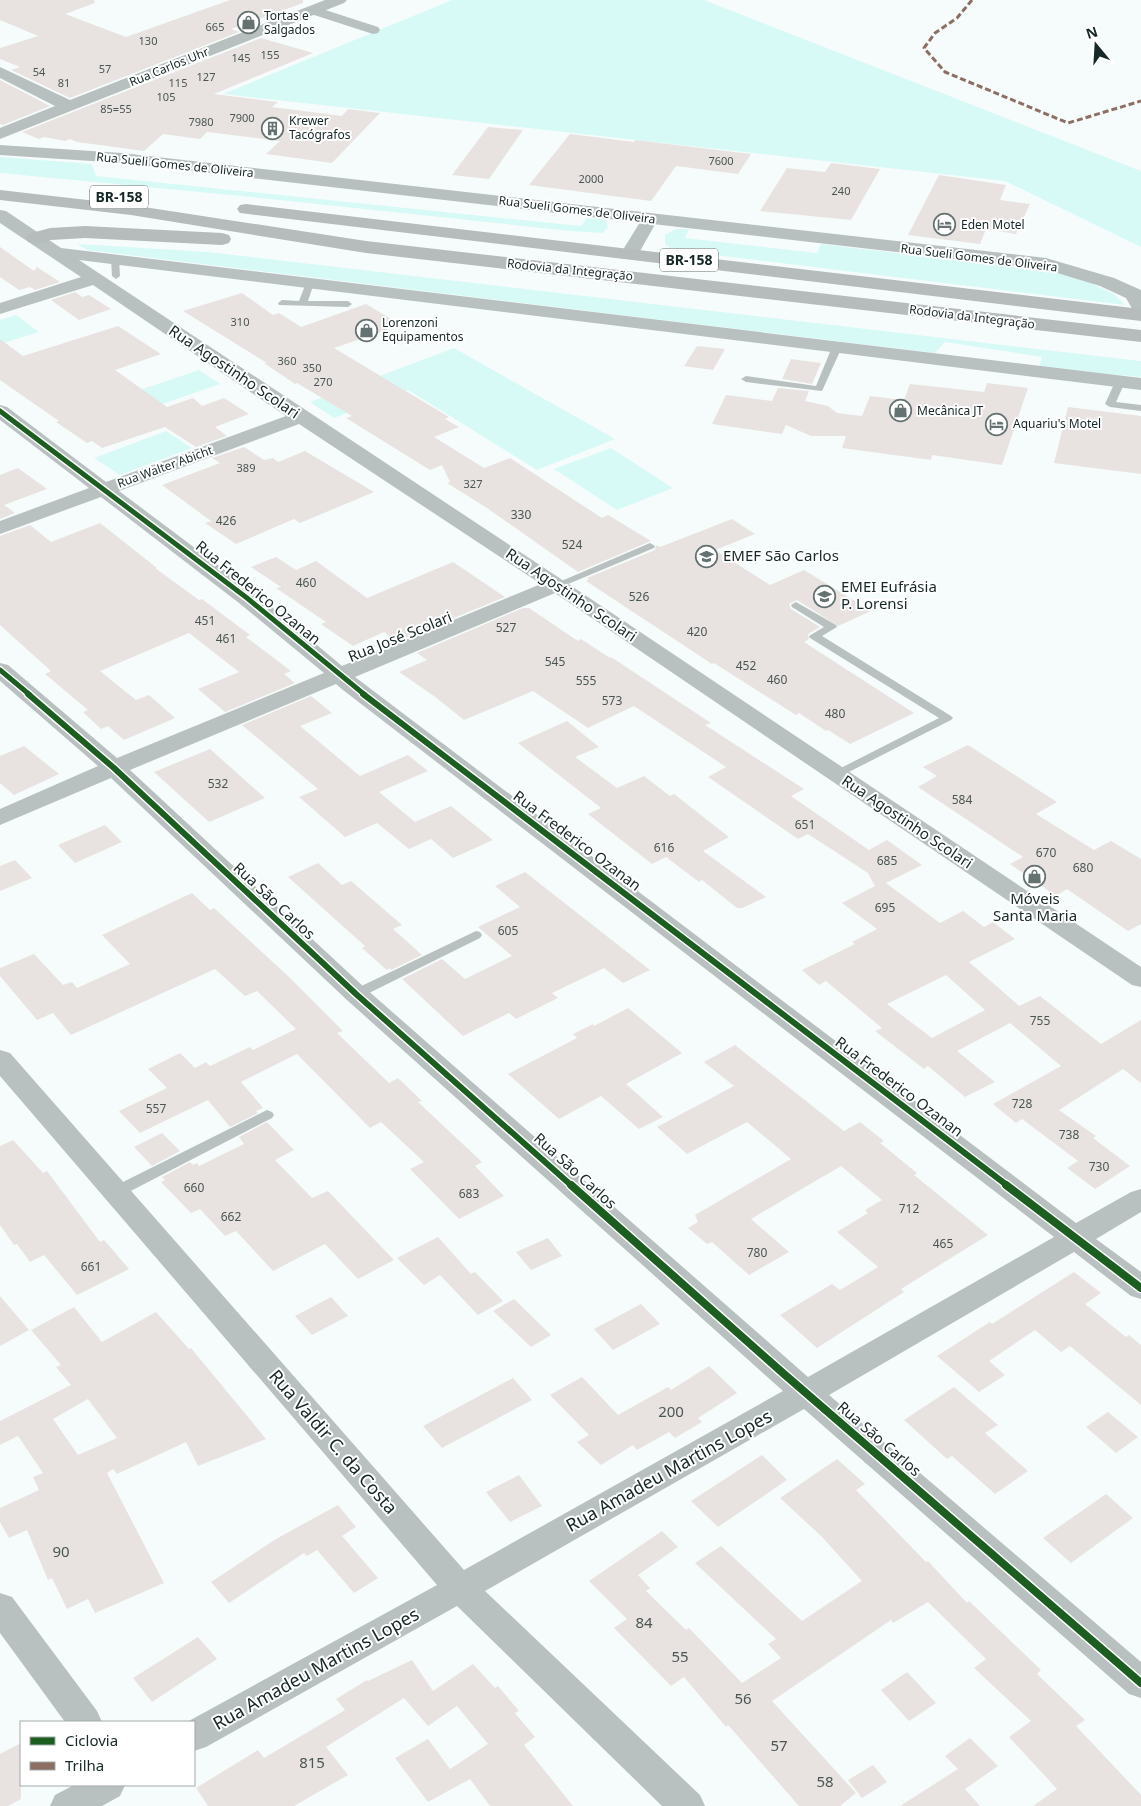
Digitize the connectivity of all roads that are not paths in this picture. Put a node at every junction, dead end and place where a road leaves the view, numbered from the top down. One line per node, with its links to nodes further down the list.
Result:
1 (339, 0): 2 (street, Rua Carlos Uhr)
2 (313, 10): 3 (street); 5 (street, Rua Carlos Uhr)
3 (373, 30)
4 (0, 72): 5 (street)
5 (70, 106): 6 (street, Rua Carlos Uhr)
6 (0, 134)
7 (0, 150): 11 (street, Rua Sueli Gomes de Oliveira)
8 (0, 186): 15 (highway, Rodovia da Integração / BR-158)
9 (0, 195): 13 (highway, Rodovia da Integração / BR-158)
10 (0, 215): 12 (street, Rua Agostinho Scolari)
11 (650, 218): 15 (street); 22 (street, Rua Sueli Gomes de Oliveira)
12 (35, 238): 13 (highway); 14 (street, Rua Agostinho Scolari)
13 (366, 247): 16 (highway, Rodovia da Integração / BR-158)
14 (60, 253): 17 (street, Rua Agostinho Scolari); 18 (street)
15 (630, 253): 16 (highway); 24 (highway, Rodovia da Integração / BR-158)
16 (617, 276): 25 (highway, Rodovia da Integração / BR-158)
17 (94, 279): 23 (street); 32 (street, Rua Agostinho Scolari)
18 (310, 283): 20 (lane); 26 (street)
19 (282, 302): 20 (lane)
20 (303, 303): 21 (lane)
21 (348, 304)
22 (1141, 308)
23 (0, 309)
24 (1141, 315)
25 (1141, 336)
26 (837, 347): 27 (lane); 28 (street)
27 (746, 379)
28 (1120, 382): 29 (street); 30 (lane)
29 (1141, 384)
30 (1141, 408)
31 (0, 411): 33 (street, Rua Frederico Ozanan)
32 (301, 417): 33 (street, Rua Walter Abicht); 36 (street, Rua Agostinho Scolari)
33 (105, 489): 34 (street, Rua Walter Abicht); 39 (street, Rua Frederico Ozanan)
34 (0, 528)
35 (650, 546): 36 (lane)
36 (557, 585): 39 (street, Rua José Scolari); 41 (street, Rua Agostinho Scolari)
37 (796, 606): 41 (lane)
38 (0, 670): 40 (street, Rua São Carlos)
39 (339, 676): 40 (street, Rua José Scolari); 50 (street, Rua Frederico Ozanan)
40 (114, 768): 42 (street, Rua José Scolari); 45 (street, Rua São Carlos)
41 (837, 774): 44 (street, Rua Agostinho Scolari)
42 (0, 818)
43 (476, 935): 45 (lane)
44 (1141, 979)
45 (356, 994): 52 (street, Rua São Carlos)
46 (0, 1059): 48 (street, Rua Valdir C. da Costa)
47 (266, 1115): 48 (lane)
48 (116, 1192): 53 (street, Rua Valdir C. da Costa)
49 (1141, 1199): 50 (street, Rua Amadeu Martins Lopes)
50 (1075, 1238): 51 (street, Rua Frederico Ozanan); 52 (street, Rua Amadeu Martins Lopes)
51 (1141, 1288)
52 (806, 1393): 53 (street, Rua Amadeu Martins Lopes); 55 (street, Rua São Carlos)
53 (461, 1589): 57 (street, Rua Amadeu Martins Lopes); 60 (street, Rua Valdir C. da Costa)
54 (0, 1607): 56 (street)
55 (1141, 1683)
56 (84, 1721)
57 (195, 1735)
58 (105, 1786): 59 (street)
59 (68, 1806)
60 (686, 1806)

